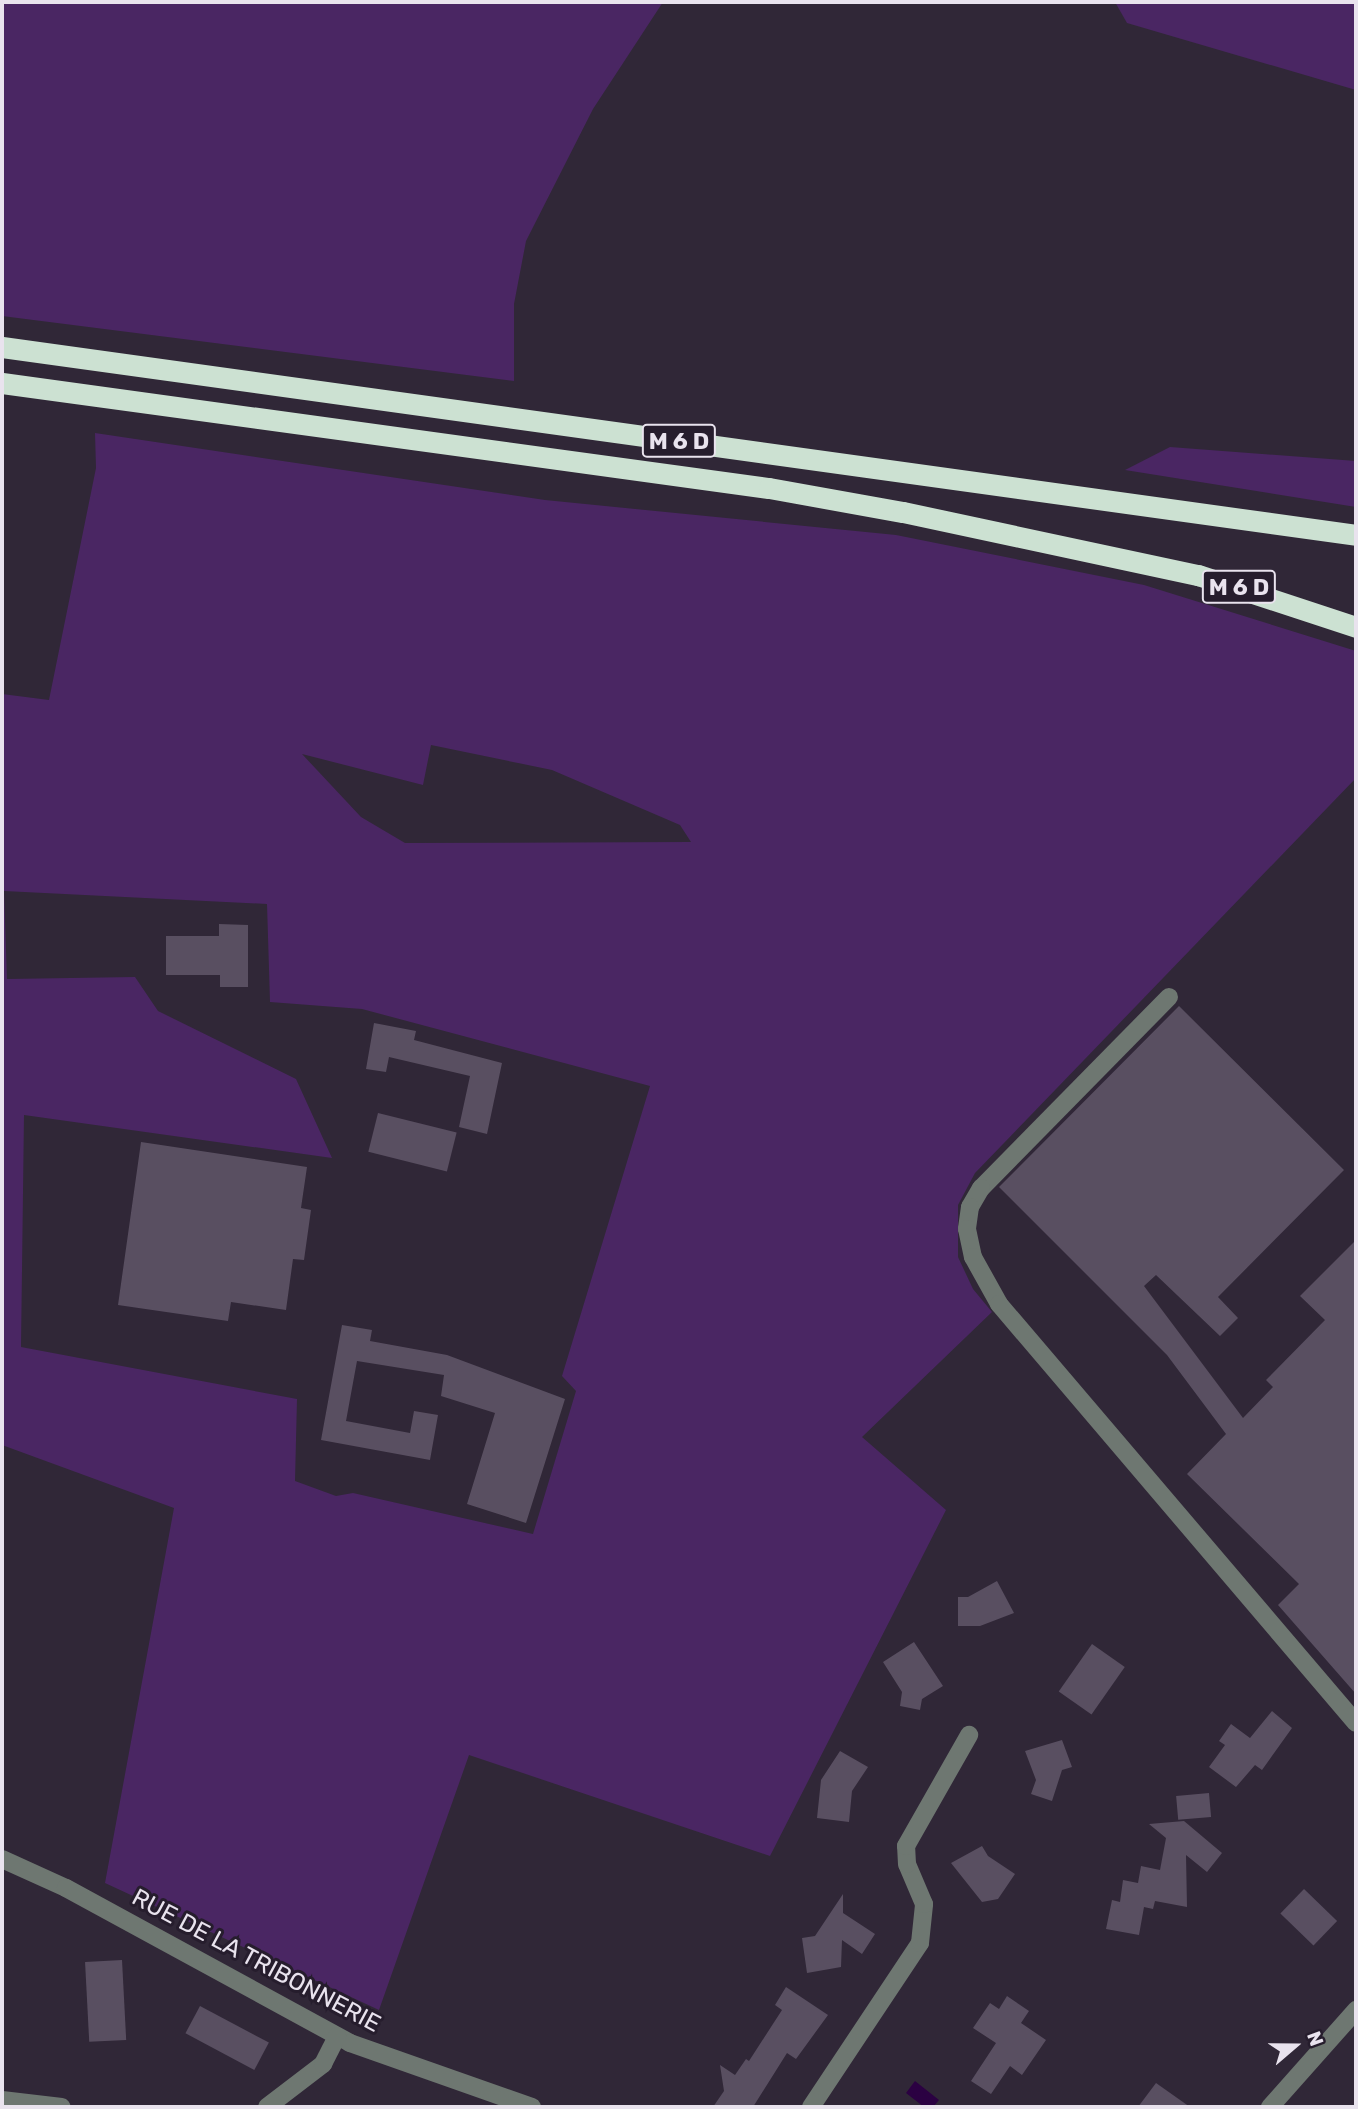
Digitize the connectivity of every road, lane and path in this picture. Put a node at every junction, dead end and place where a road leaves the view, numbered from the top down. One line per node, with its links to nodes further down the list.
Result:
1 (2, 347): 3 (highway, M 6 D)
2 (2, 383): 4 (highway, M 6 D)
3 (1356, 535)
4 (1356, 627)
5 (1170, 997): 6 (street)
6 (1356, 1723)
7 (970, 1735): 15 (street)
8 (2, 1859): 10 (street, RUE DE LA TRIBONNERIE)
9 (1356, 2010): 16 (street)
10 (337, 2036): 13 (street); 14 (street, RUE DE LA TRIBONNERIE)
11 (2, 2100): 12 (street)
12 (62, 2107)
13 (267, 2107)
14 (532, 2107)
15 (811, 2107)
16 (1270, 2107)

